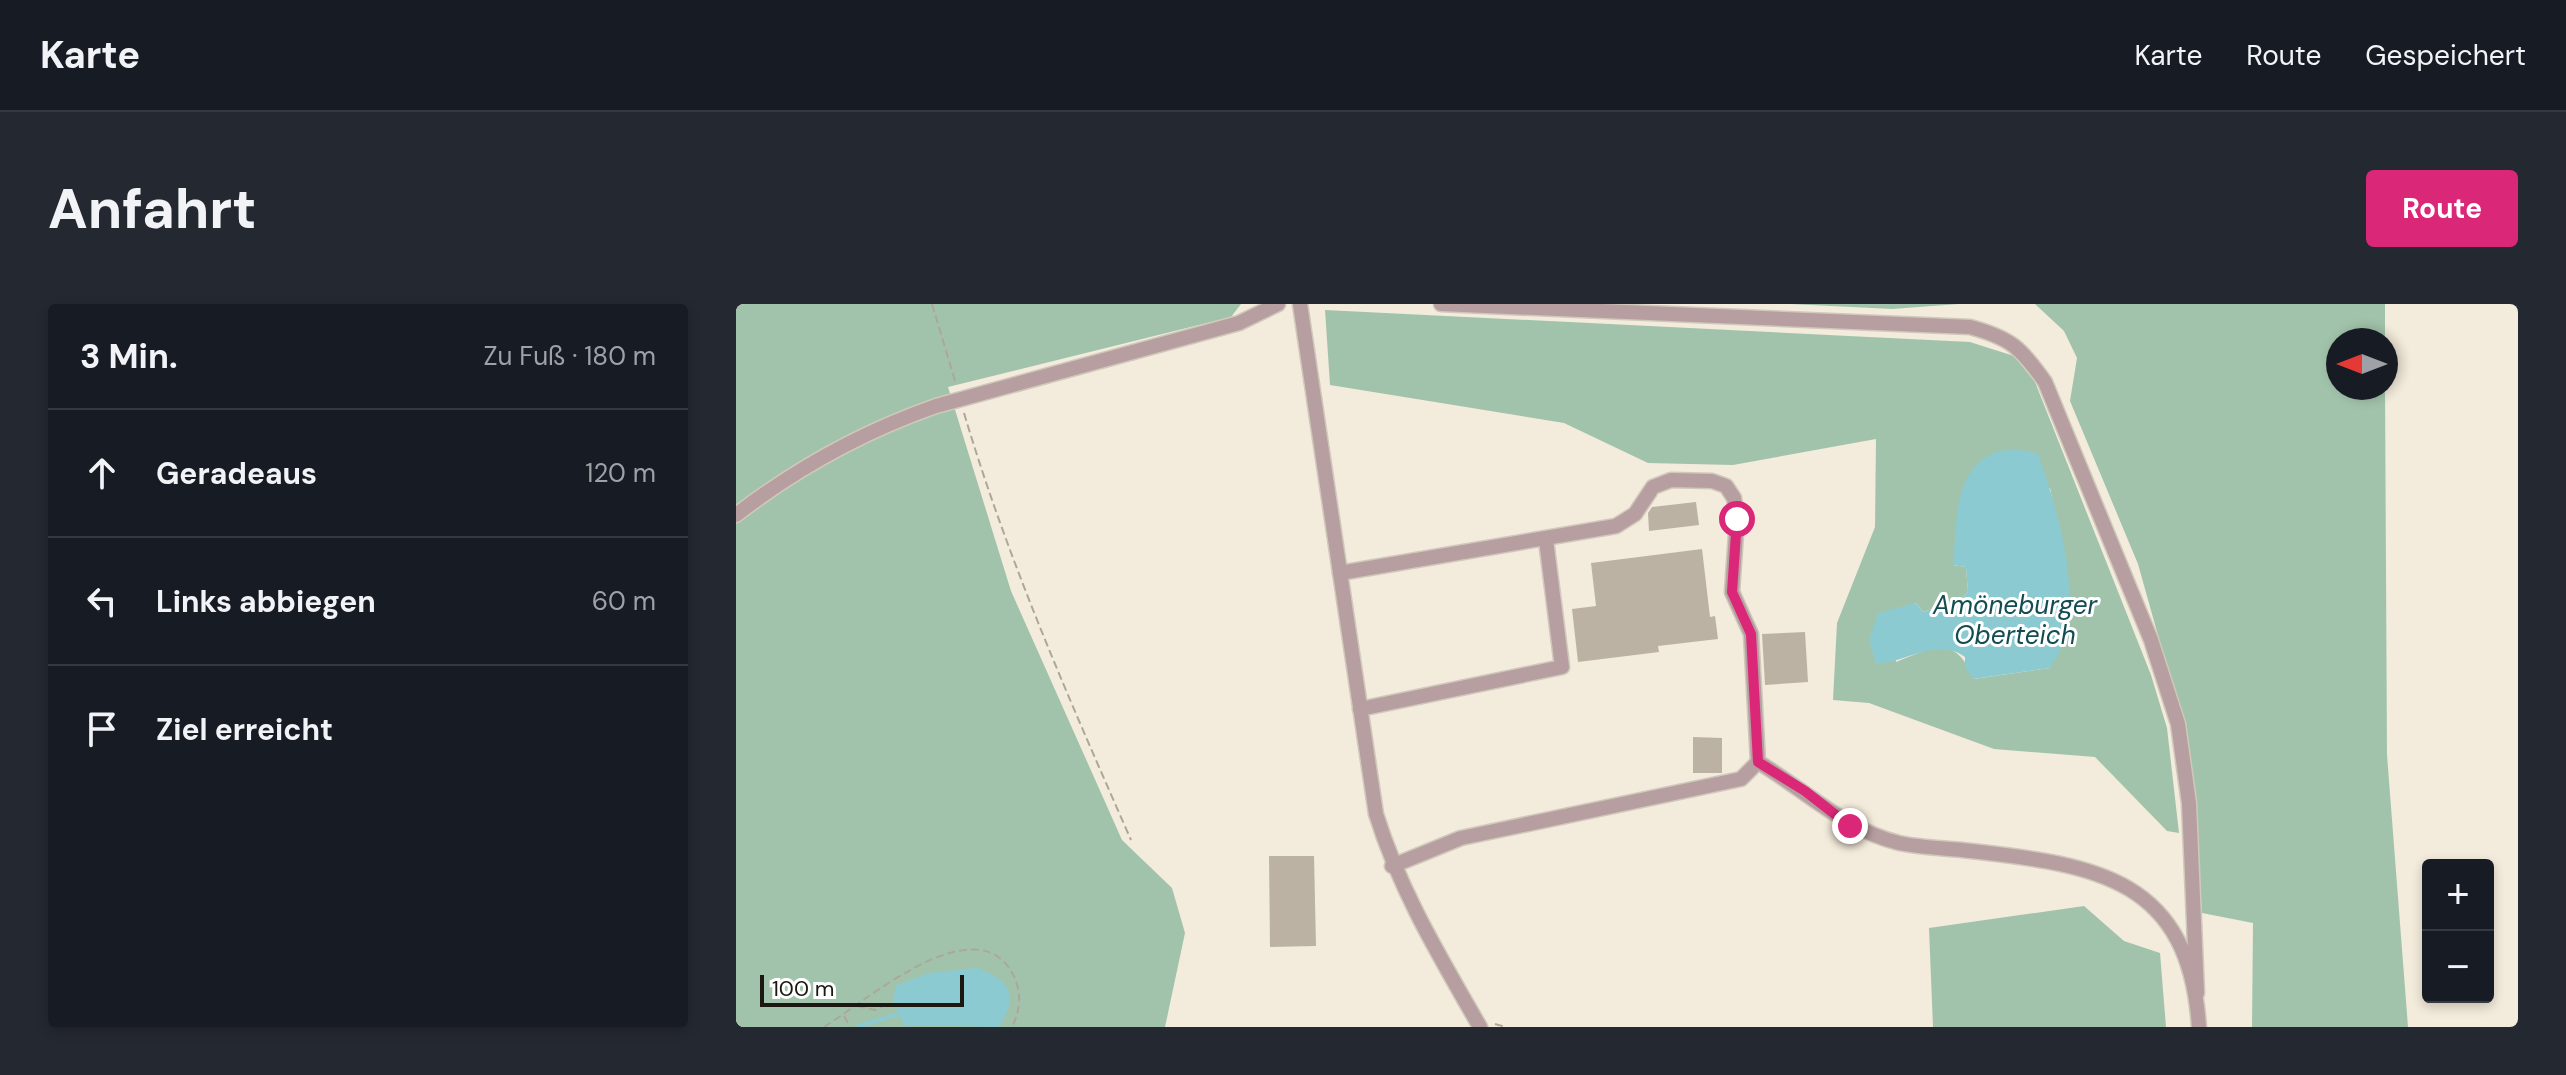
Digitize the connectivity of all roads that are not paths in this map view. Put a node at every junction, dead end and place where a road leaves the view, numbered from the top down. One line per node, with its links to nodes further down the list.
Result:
1 (1278, 304): 4 (lane)
2 (1300, 304): 6 (lane)
3 (1441, 304): 10 (lane)
4 (736, 515)
5 (1546, 540): 6 (lane); 7 (lane); 8 (lane)
6 (1340, 573): 7 (lane)
7 (1360, 709): 9 (lane)
8 (1758, 762): 9 (lane); 10 (lane)
9 (1392, 866): 11 (lane)
10 (2197, 993): 12 (lane)
11 (1480, 1027)
12 (2199, 1027)

